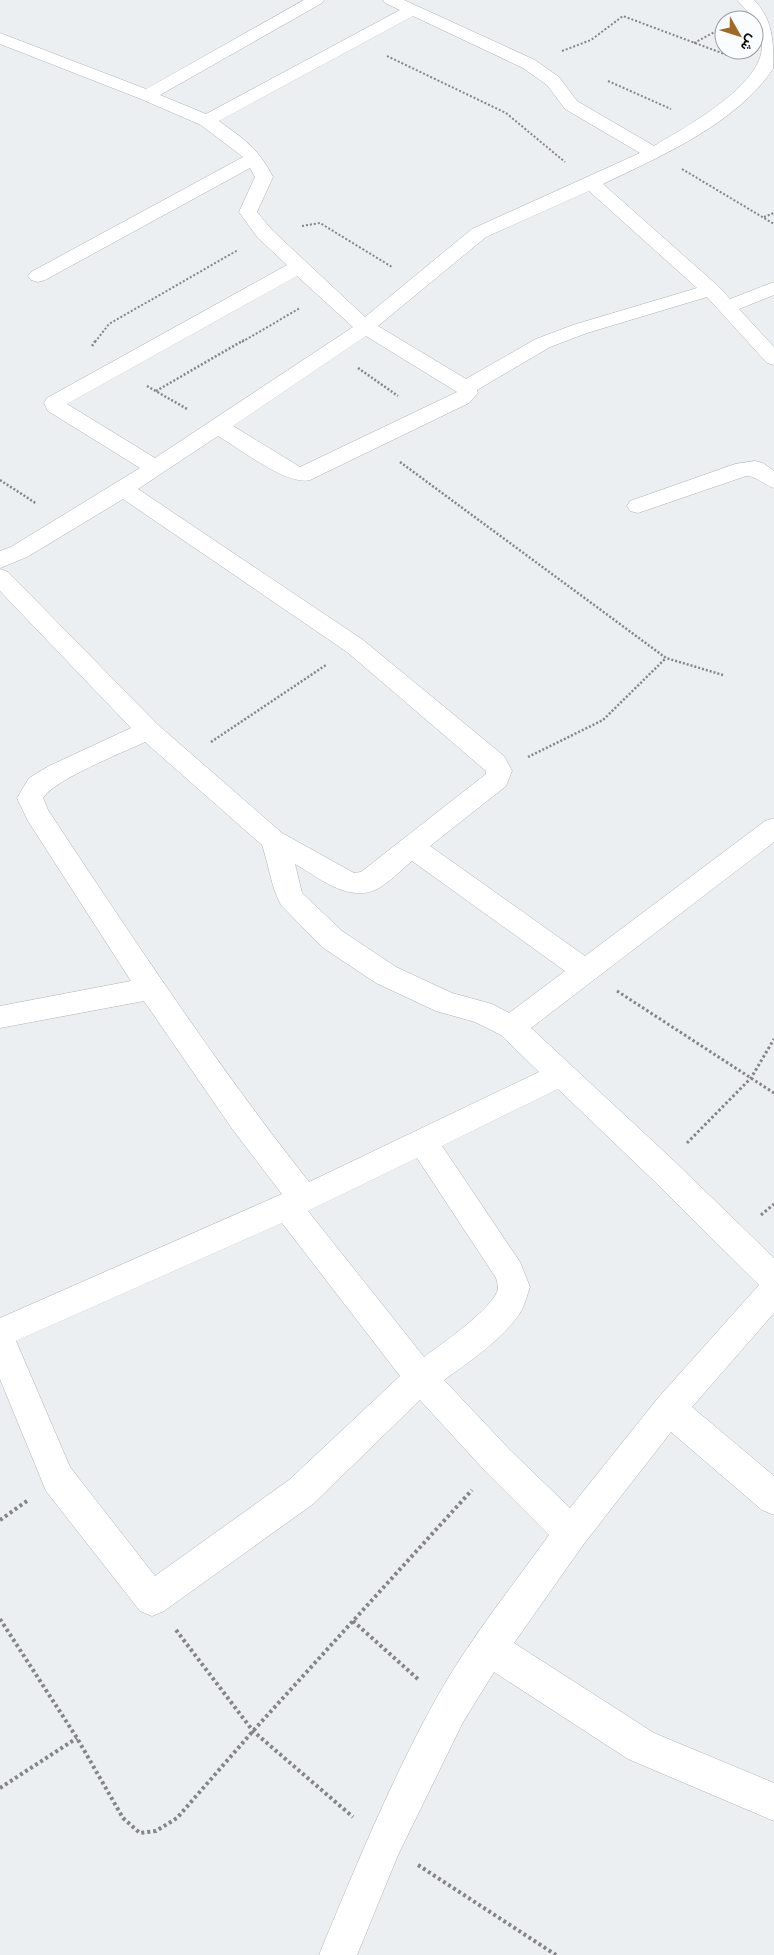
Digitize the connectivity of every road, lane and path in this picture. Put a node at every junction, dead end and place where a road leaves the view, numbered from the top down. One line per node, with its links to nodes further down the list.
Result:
1 (316, 0): 13 (street)
2 (391, 0): 4 (street)
3 (746, 0): 9 (street)
4 (412, 10): 8 (street); 16 (street)
5 (714, 33): 10 (path)
6 (1, 39): 13 (street)
7 (591, 40): 10 (path)
8 (355, 41): 14 (street); 18 (path)
9 (773, 43): 11 (street)
10 (694, 44): 11 (path)
11 (765, 69): 15 (street)
12 (608, 81): 15 (path)
13 (147, 95): 14 (street)
14 (207, 121): 17 (street)
15 (703, 124): 16 (street)
16 (654, 153): 18 (street); 20 (path)
17 (254, 158): 22 (street); 24 (street)
18 (591, 184): 25 (street); 27 (street)
19 (774, 214): 20 (path)
20 (763, 218): 21 (path)
21 (774, 224)
22 (265, 234): 23 (street); 25 (path); 33 (path)
23 (298, 266): 28 (street); 33 (street)
24 (38, 276)
25 (420, 283): 30 (street)
26 (774, 288): 29 (street)
27 (712, 290): 29 (street); 34 (street)
28 (326, 293): 30 (street); 35 (path)
29 (726, 307): 32 (street)
30 (365, 327): 31 (street); 34 (street)
31 (332, 351): 36 (path); 37 (street)
32 (774, 358)
33 (119, 366): 39 (street)
34 (466, 388): 36 (street)
35 (156, 392)
36 (428, 416): 38 (street)
37 (218, 426): 38 (street); 39 (street)
38 (373, 442): 48 (path)
39 (156, 468): 42 (street)
40 (0, 480): 44 (path)
41 (774, 481): 43 (street)
42 (122, 490): 44 (street); 47 (street)
43 (638, 506)
44 (67, 523): 45 (street)
45 (0, 560)
46 (0, 577): 50 (street)
47 (355, 646): 51 (path); 52 (street)
48 (666, 658): 49 (path); 52 (path)
49 (723, 675)
50 (148, 730): 51 (street); 57 (street)
51 (184, 761): 54 (street)
52 (499, 771): 55 (street)
53 (774, 828): 56 (street)
54 (273, 840): 55 (street); 59 (street)
55 (411, 846): 56 (street)
56 (585, 970): 59 (street); 62 (path)
57 (150, 988): 58 (street); 66 (street)
58 (0, 1017)
59 (511, 1027): 61 (street)
60 (774, 1040): 62 (path)
61 (562, 1074): 64 (street); 65 (street)
62 (751, 1078): 63 (path); 65 (path)
63 (774, 1093)
64 (422, 1141): 66 (street); 71 (street)
65 (662, 1169): 67 (street)
66 (296, 1203): 69 (street); 71 (street)
67 (774, 1279)
68 (774, 1290): 72 (street)
69 (0, 1333)
70 (0, 1341): 76 (street)
71 (421, 1378): 73 (street); 76 (street)
72 (669, 1409): 74 (street); 75 (street)
73 (498, 1461): 75 (street); 78 (path)
74 (774, 1498)
75 (571, 1534): 79 (street)
76 (152, 1599): 81 (path)
77 (0, 1619): 82 (path)
78 (353, 1621): 80 (path); 81 (path)
79 (489, 1648): 80 (street); 84 (street)
80 (450, 1709): 85 (street)
81 (253, 1731): 82 (path); 85 (path)
82 (77, 1738): 83 (path)
83 (0, 1788)
84 (774, 1802)
85 (384, 1843): 86 (street); 87 (path)
86 (338, 1955)
87 (556, 1955)

